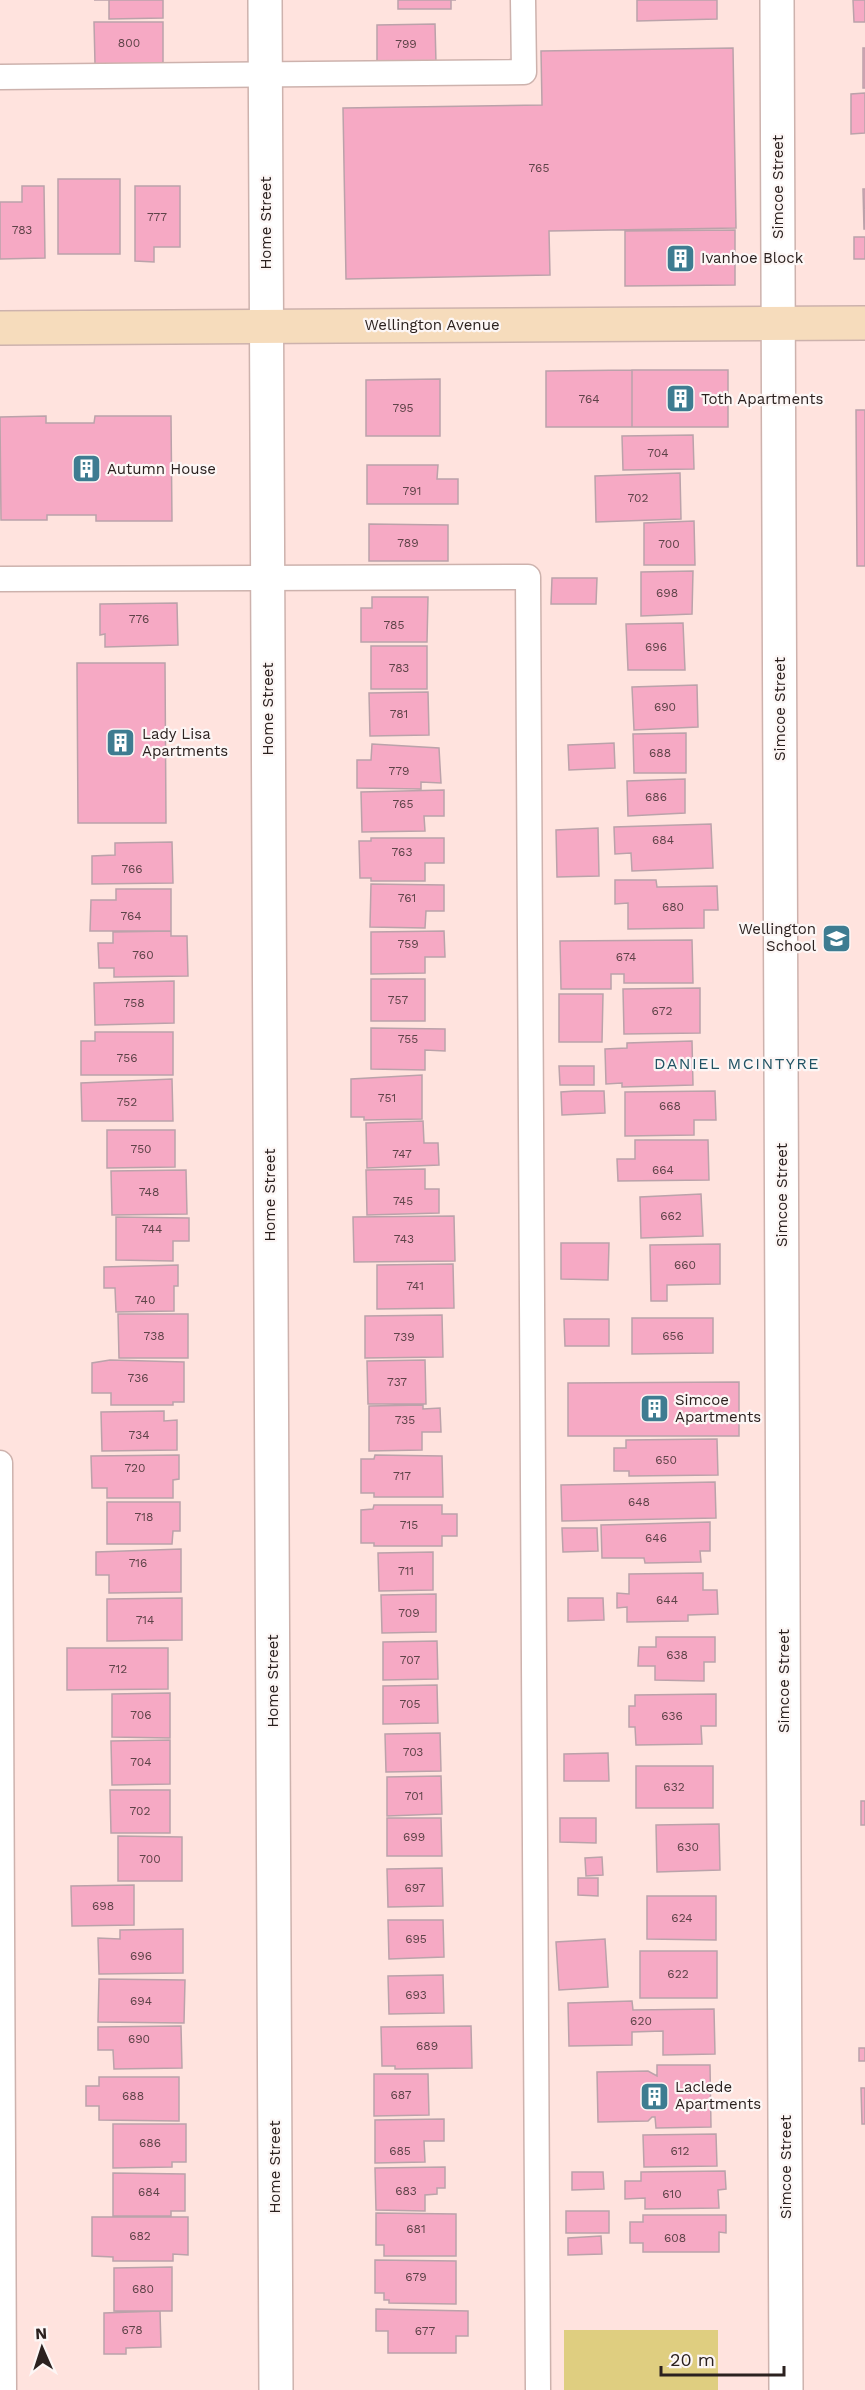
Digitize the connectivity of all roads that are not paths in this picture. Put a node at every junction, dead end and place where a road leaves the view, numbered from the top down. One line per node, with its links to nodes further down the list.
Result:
1 (265, 0): 4 (street, Home Street)
2 (523, 0): 4 (lane)
3 (777, 0): 6 (street, Simcoe Street)
4 (265, 73): 5 (lane); 8 (street, Home Street)
5 (0, 76)
6 (779, 323): 7 (street, Wellington Avenue); 8 (street, Wellington Avenue); 16 (street, Simcoe Street)
7 (865, 323)
8 (267, 326): 9 (street, Wellington Avenue); 10 (street, Home Street)
9 (0, 328)
10 (268, 577): 11 (lane); 14 (street, Home Street); 15 (lane)
11 (0, 579)
12 (0, 1463): 13 (lane)
13 (4, 2390)
14 (276, 2390)
15 (538, 2390)
16 (786, 2390)

